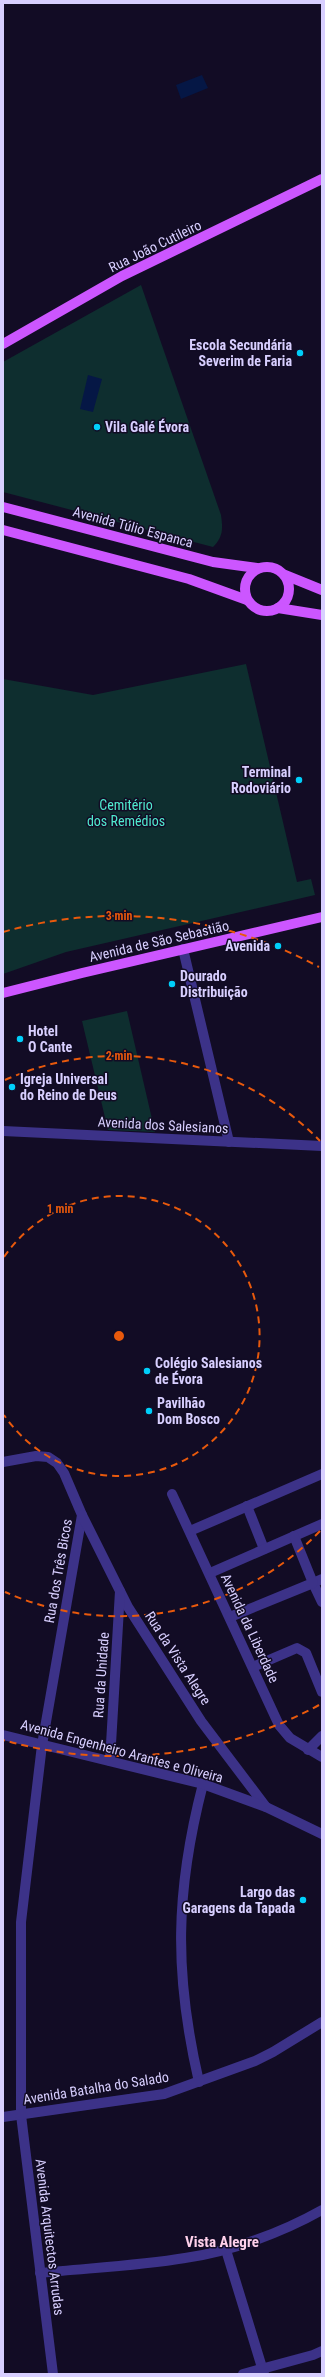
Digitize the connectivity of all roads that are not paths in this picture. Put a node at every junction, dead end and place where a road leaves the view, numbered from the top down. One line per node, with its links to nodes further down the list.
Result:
1 (322, 179): 2 (main road, Rua João Cutileiro)
2 (3, 344)
3 (3, 507): 5 (main road, Avenida Túlio Espanca)
4 (3, 530): 8 (main road)
5 (257, 568): 6 (main road, Avenida Túlio Espanca); 8 (main road)
6 (285, 575): 7 (main road, Avenida Túlio Espanca); 9 (main road)
7 (322, 590)
8 (247, 600): 9 (main road)
9 (278, 608): 10 (main road)
10 (322, 615)
11 (322, 917): 12 (main road, Avenida de São Sebastião)
12 (183, 949): 13 (main road, Avenida de São Sebastião); 15 (street)
13 (3, 994)
14 (3, 1131): 15 (street, Avenida dos Salesianos)
15 (229, 1142): 16 (street, Avenida dos Salesianos)
16 (322, 1146)
17 (3, 1462): 21 (street, Rua dos Três Bicos)
18 (322, 1474): 20 (street)
19 (172, 1494): 23 (street, Avenida da Liberdade)
20 (246, 1506): 23 (street); 25 (street)
21 (82, 1515): 28 (street, Rua da Vista Alegre); 36 (street, Rua dos Três Bicos)
22 (322, 1524): 24 (street)
23 (190, 1531): 26 (street, Avenida da Liberdade)
24 (294, 1536): 25 (street); 27 (street)
25 (264, 1549): 26 (street)
26 (210, 1573): 30 (street, Avenida da Liberdade)
27 (318, 1581): 29 (street); 30 (street)
28 (120, 1591): 39 (street, Rua da Unidade); 41 (street, Rua da Vista Alegre)
29 (322, 1602)
30 (230, 1617): 31 (street, Avenida da Liberdade)
31 (253, 1667): 32 (street); 37 (street, Avenida da Liberdade)
32 (319, 1674): 33 (street)
33 (322, 1692)
34 (3, 1735): 36 (street, Avenida Engenheiro Arantes e Oliveira)
35 (322, 1736): 37 (street)
36 (42, 1744): 39 (street, Avenida Engenheiro Arantes e Oliveira); 45 (street, Avenida Arquitectos Arrudas)
37 (308, 1750): 38 (street, Avenida da Liberdade)
38 (322, 1757)
39 (110, 1761): 40 (street, Avenida Engenheiro Arantes e Oliveira)
40 (203, 1784): 41 (street, Avenida Engenheiro Arantes e Oliveira); 44 (street)
41 (266, 1807): 42 (street, Avenida Engenheiro Arantes e Oliveira)
42 (322, 1834)
43 (322, 2023): 44 (street, Avenida Batalha do Salado)
44 (199, 2082): 45 (street, Avenida Batalha do Salado)
45 (21, 2115): 46 (street, Avenida Batalha do Salado); 49 (street, Avenida Arquitectos Arrudas)
46 (3, 2117)
47 (322, 2210): 48 (street)
48 (226, 2250): 49 (street); 51 (street)
49 (40, 2273): 52 (street, Avenida Arquitectos Arrudas)
50 (322, 2351): 51 (street)
51 (263, 2372): 53 (street)
52 (53, 2374)
53 (243, 2374)

